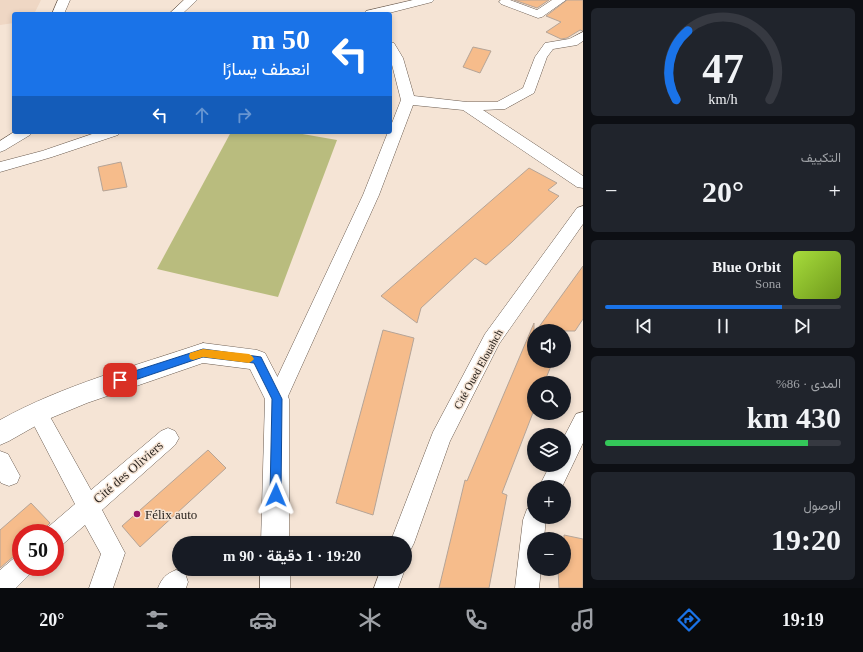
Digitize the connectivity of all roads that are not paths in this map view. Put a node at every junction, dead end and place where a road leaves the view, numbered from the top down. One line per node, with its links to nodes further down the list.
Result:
1 (64, 0): 7 (street)
2 (191, 0): 8 (street)
3 (378, 0): 9 (street)
4 (428, 0): 10 (street)
5 (560, 0): 6 (street)
6 (502, 1)
7 (59, 12)
8 (177, 12)
9 (367, 12)
10 (378, 12)
11 (583, 36): 14 (street)
12 (392, 49): 13 (street)
13 (408, 100): 14 (street); 21 (street)
14 (467, 106): 19 (street)
15 (23, 134): 17 (street)
16 (107, 134): 18 (street)
17 (0, 147)
18 (0, 167)
19 (583, 183)
20 (583, 212): 31 (street, Cité Oued Elouahch)
21 (277, 399): 22 (main road); 30 (main road)
22 (37, 412): 24 (main road); 27 (street)
23 (583, 421): 26 (street)
24 (0, 432)
25 (168, 438): 27 (street, Cité des Oliviers)
26 (571, 445)
27 (88, 507): 29 (street, Cité des Oliviers); 36 (street)
28 (534, 524): 39 (street)
29 (64, 528)
30 (275, 536)
31 (405, 536)
32 (12, 575): 35 (street)
33 (275, 576): 37 (main road)
34 (390, 576): 38 (street)
35 (0, 586)
36 (101, 588)
37 (275, 588)
38 (386, 588)
39 (527, 588)

